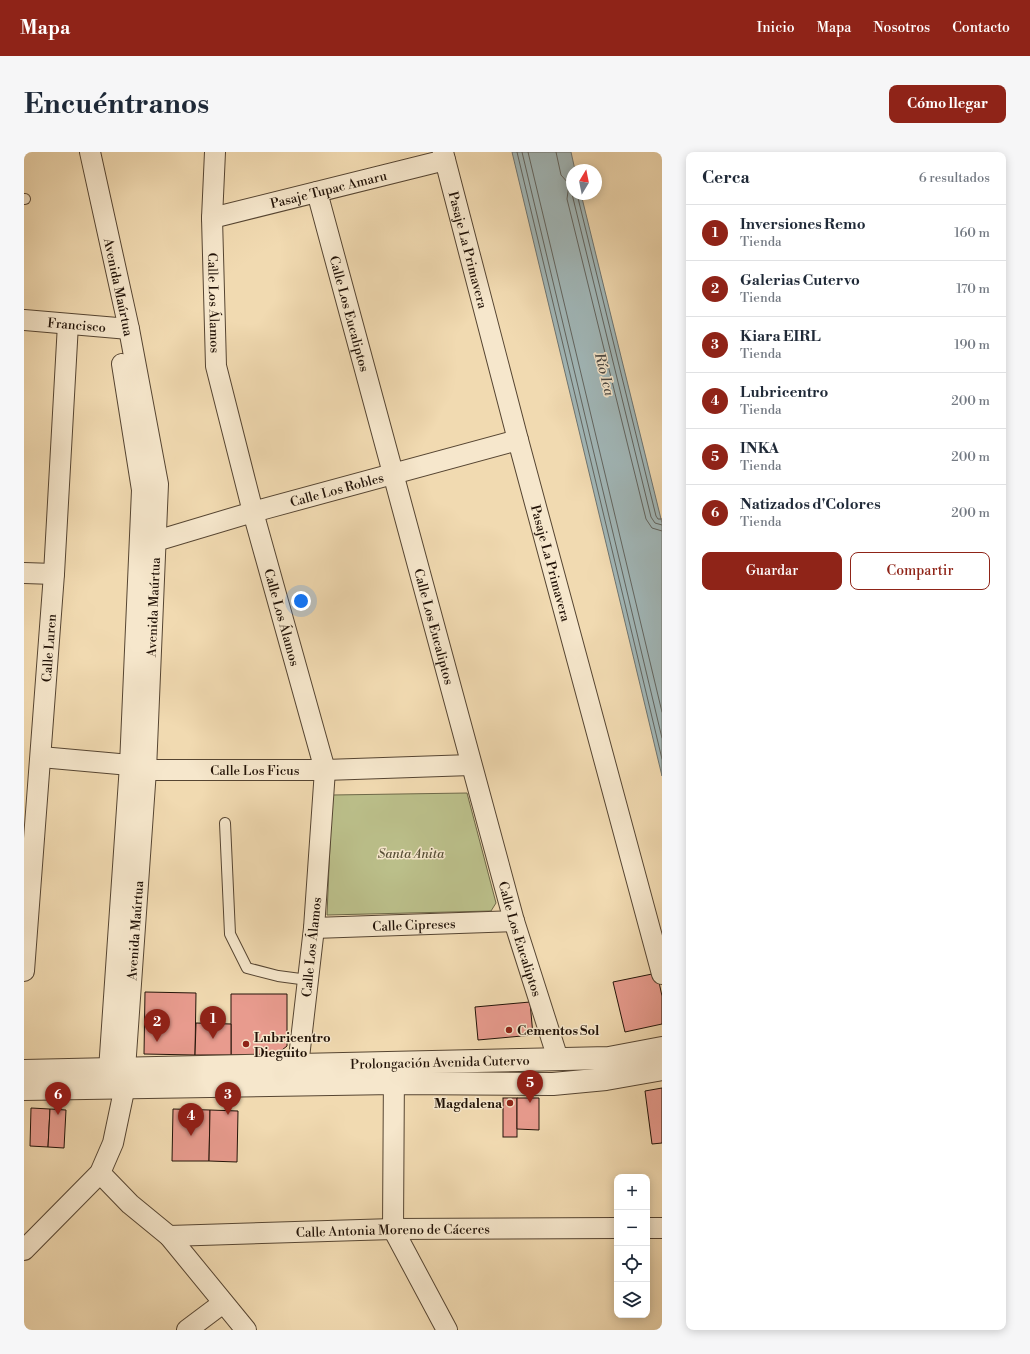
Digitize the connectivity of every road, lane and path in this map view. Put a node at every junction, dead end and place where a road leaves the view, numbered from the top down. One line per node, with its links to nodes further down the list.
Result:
1 (78, 152): 9 (street, Avenida Maúrtua)
2 (90, 152): 9 (street, Avenida Maúrtua)
3 (215, 152): 6 (street, Calle Los Álamos)
4 (444, 156): 5 (street, Pasaje Tupac Amaru); 10 (street, Pasaje La Primavera)
5 (317, 192): 6 (street, Pasaje Tupac Amaru); 11 (street, Calle Los Eucaliptos)
6 (212, 218): 12 (street, Calle Los Álamos)
7 (24, 320): 8 (street, Francisco)
8 (68, 324): 9 (street, Francisco); 15 (street, Calle Luren)
9 (123, 328): 13 (street, Avenida Maúrtua); 18 (street, Avenida Maúrtua)
10 (518, 440): 11 (street, Calle Los Robles); 25 (street, Pasaje La Primavera)
11 (392, 474): 12 (street, Calle Los Robles); 17 (street, Calle Los Eucaliptos)
12 (253, 512): 13 (street, Calle Los Robles); 19 (street, Calle Los Álamos)
13 (156, 541): 18 (street, Avenida Maúrtua)
14 (24, 573): 15 (street)
15 (54, 574): 16 (street, Calle Luren)
16 (41, 757): 18 (street, Calle Los Ficus); 21 (street, Calle Luren)
17 (471, 765): 19 (street, Calle Los Ficus); 22 (street, Calle Los Eucaliptos)
18 (138, 768): 19 (street, Calle Los Ficus); 33 (street, Avenida Maúrtua)
19 (326, 770): 23 (street, Calle Los Álamos)
20 (226, 823): 26 (lane)
21 (27, 894): 24 (street, Calle Luren)
22 (514, 921): 23 (street, Calle Cipreses); 28 (street, Calle Los Eucaliptos)
23 (314, 928): 26 (street, Calle Los Álamos)
24 (24, 971)
25 (662, 974)
26 (308, 980): 32 (street, Calle Los Álamos)
27 (662, 1048): 28 (street, Prolongación Avenida Cutervo)
28 (558, 1059): 31 (street, Prolongación Avenida Cutervo)
29 (662, 1069): 31 (street, Prolongación Avenida Cutervo)
30 (24, 1071): 33 (street, Prolongación Avenida Cutervo)
31 (394, 1073): 32 (street, Prolongación Avenida Cutervo); 39 (street)
32 (299, 1075): 33 (street, Prolongación Avenida Cutervo)
33 (117, 1078): 34 (street, Prolongación Avenida Cutervo); 35 (street)
34 (24, 1089)
35 (100, 1173): 40 (street); 41 (street)
36 (614, 1228): 39 (street, Calle Antonia Moreno de Cáceres)
37 (650, 1228): 38 (street)
38 (662, 1228)
39 (392, 1229): 40 (street, Calle Antonia Moreno de Cáceres); 45 (street)
40 (169, 1236): 42 (street)
41 (24, 1250)
42 (223, 1303): 43 (street); 44 (street)
43 (187, 1330)
44 (246, 1330)
45 (447, 1330)

